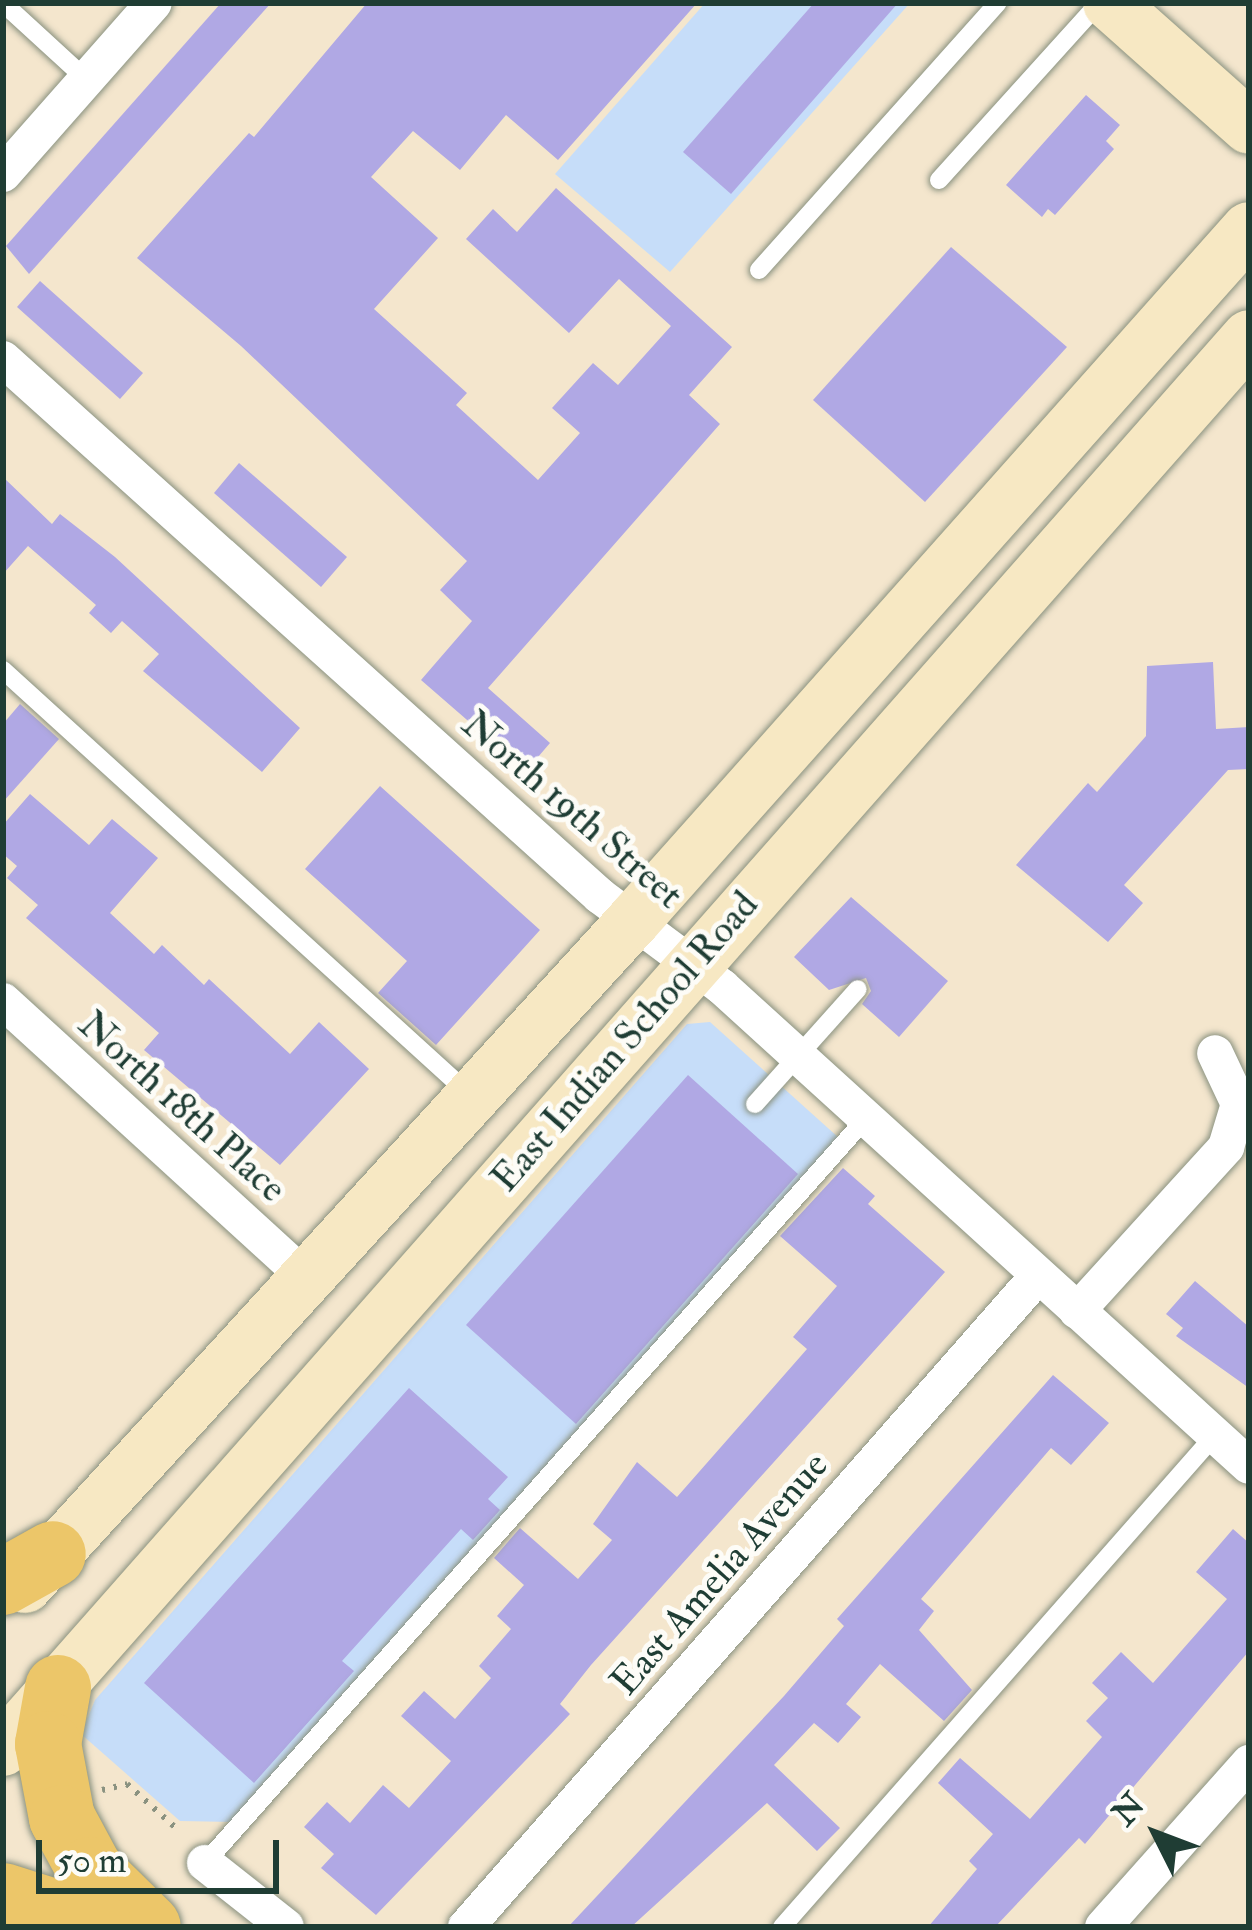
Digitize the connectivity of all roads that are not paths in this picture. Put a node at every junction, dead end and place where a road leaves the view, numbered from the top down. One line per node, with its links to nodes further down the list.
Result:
1 (3, 3): 6 (lane)
2 (154, 3): 6 (street)
3 (998, 3): 11 (lane)
4 (1099, 3): 9 (lane)
5 (1111, 3): 7 (main road)
6 (86, 79): 8 (street)
7 (1249, 127)
8 (3, 174)
9 (939, 180)
10 (1249, 229): 15 (main road, East Indian School Road)
11 (759, 270)
12 (1249, 338): 16 (main road, East Indian School Road)
13 (3, 359): 15 (street, North 19th Street)
14 (3, 670): 21 (lane)
15 (633, 921): 16 (street, North 19th Street); 21 (main road, East Indian School Road)
16 (692, 966): 20 (street, North 19th Street); 31 (main road, East Indian School Road)
17 (858, 988): 20 (lane)
18 (3, 1001): 24 (street, North 18th Place)
19 (1215, 1053): 26 (street)
20 (798, 1055): 22 (lane); 23 (street, North 19th Street)
21 (471, 1096): 24 (main road, East Indian School Road)
22 (755, 1104)
23 (867, 1117): 25 (street, North 19th Street); 34 (lane)
24 (304, 1276): 29 (main road, East Indian School Road)
25 (1038, 1276): 26 (street, North 19th Street); 39 (street, East Amelia Avenue)
26 (1077, 1311): 27 (street, North 19th Street)
27 (1215, 1435): 28 (street, North 19th Street); 40 (lane)
28 (1249, 1466)
29 (28, 1568): 30 (main road, East Indian School Road)
30 (3, 1612)
31 (58, 1688): 32 (main road, East Indian School Road); 37 (highway)
32 (3, 1749)
33 (1249, 1763): 41 (street)
34 (205, 1863): 38 (street)
35 (3, 1896): 36 (highway)
36 (100, 1927)
37 (148, 1927)
38 (286, 1927)
39 (466, 1927)
40 (782, 1927)
41 (1103, 1927)

